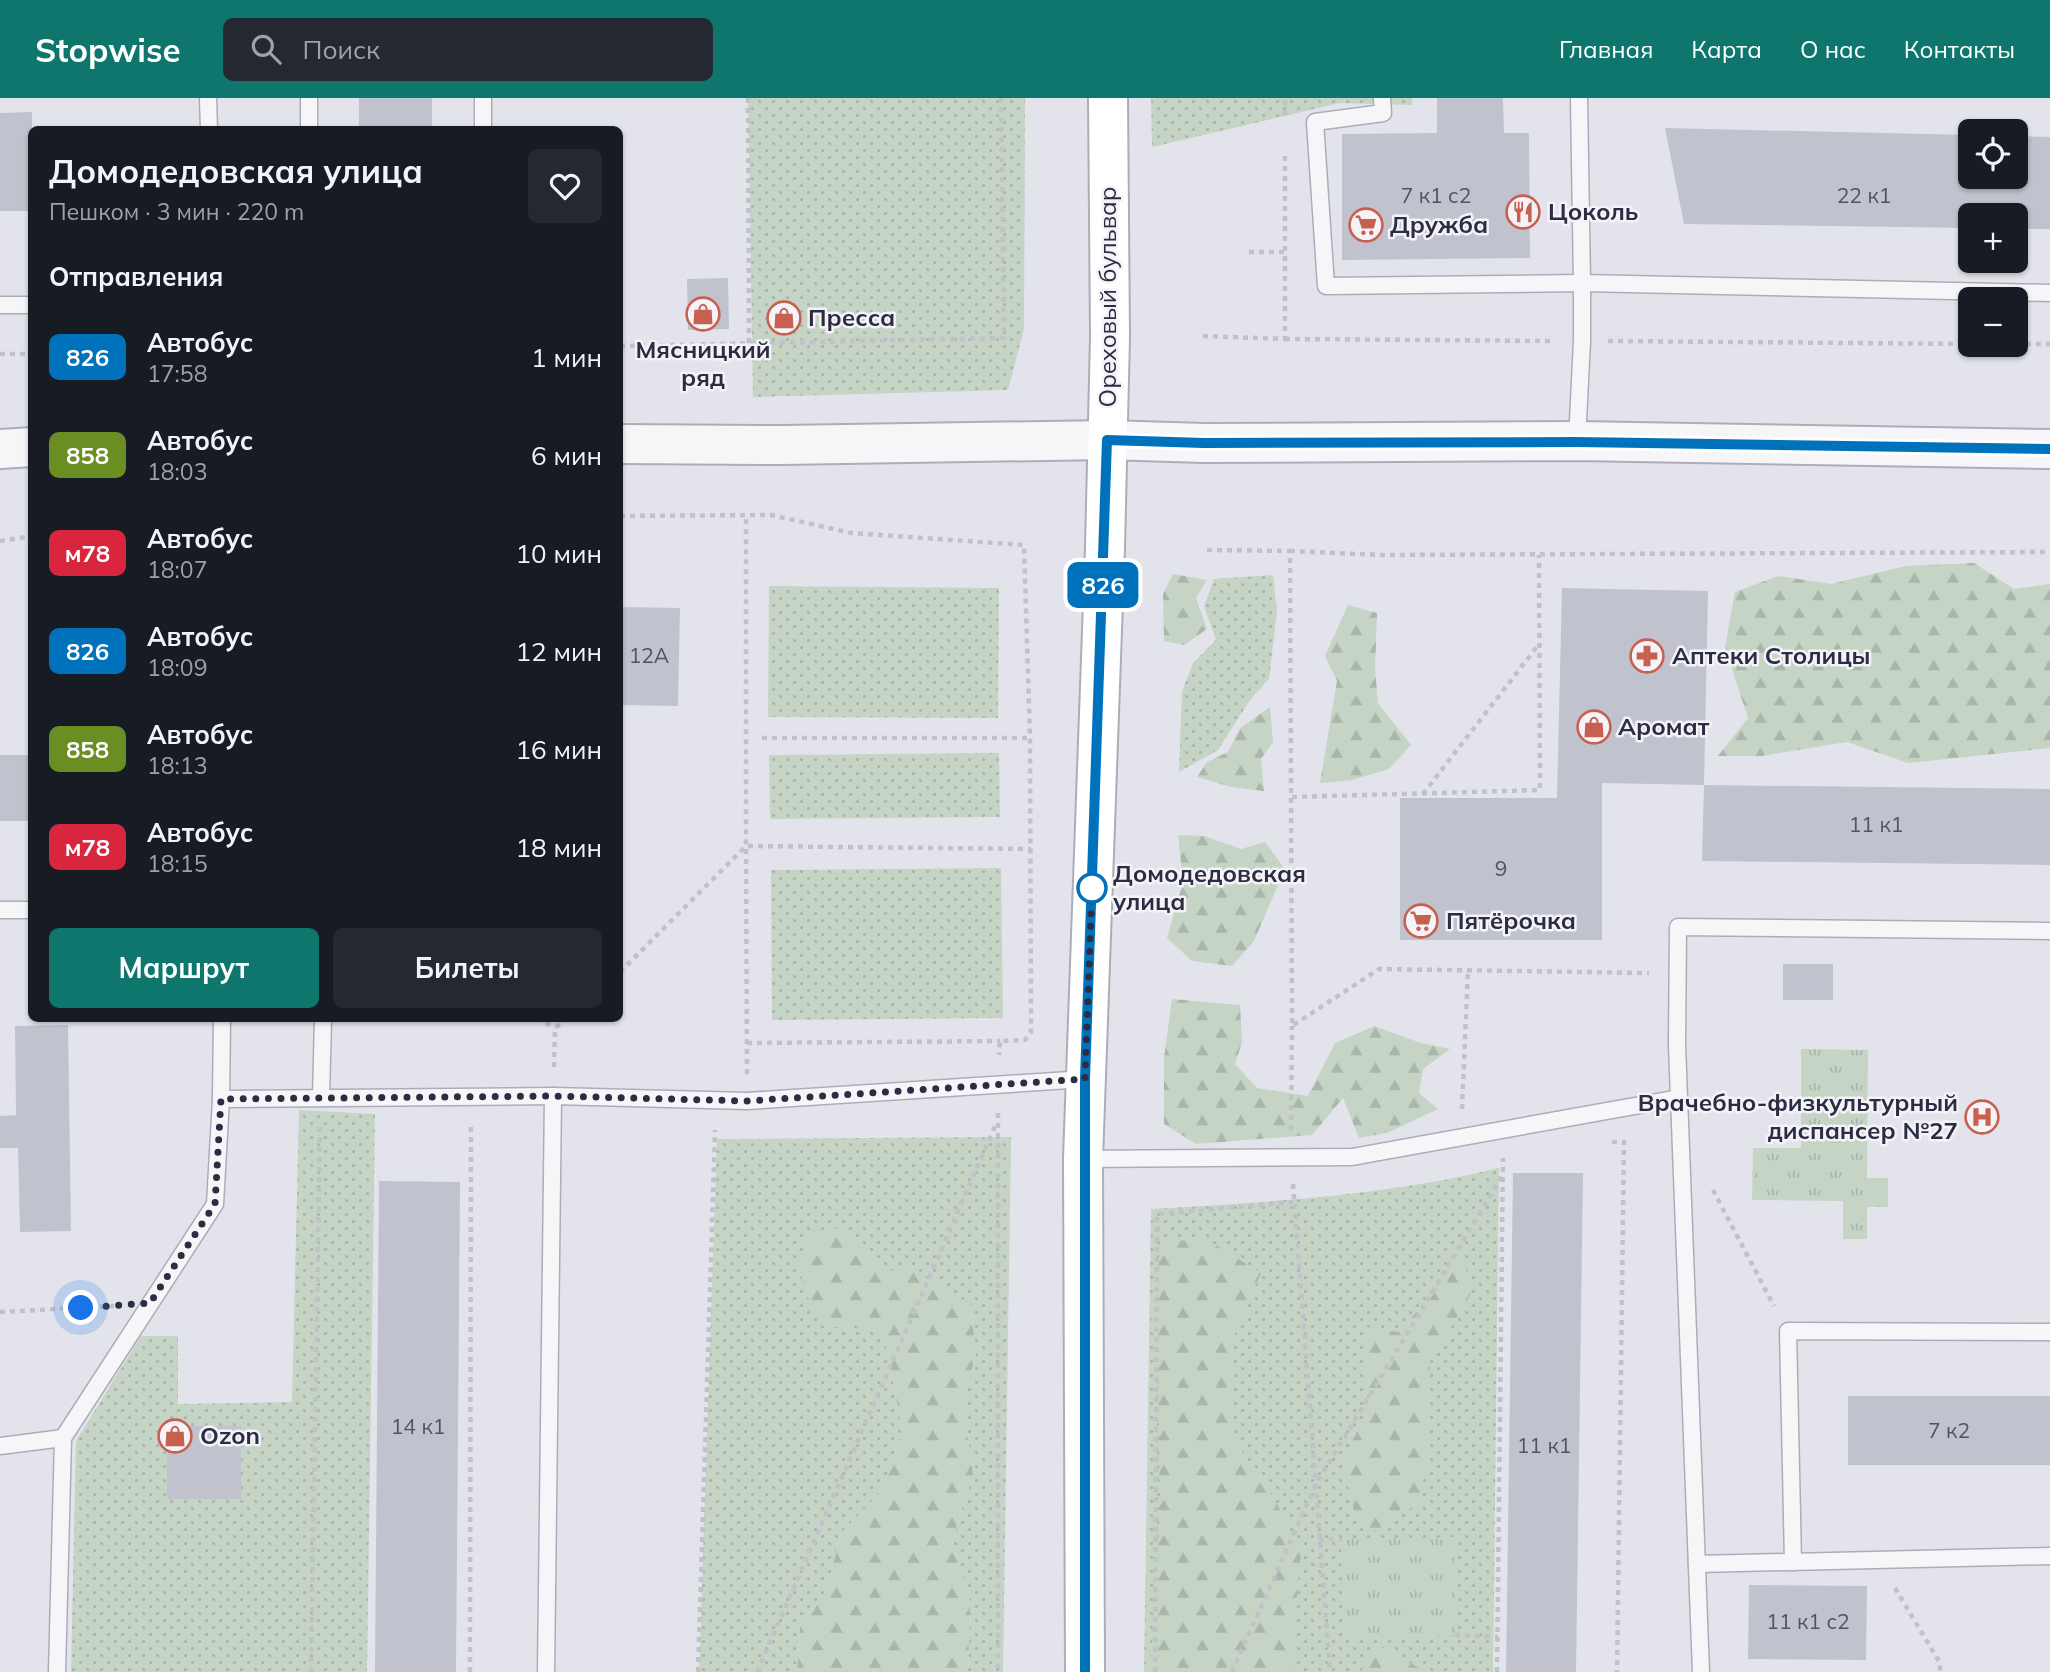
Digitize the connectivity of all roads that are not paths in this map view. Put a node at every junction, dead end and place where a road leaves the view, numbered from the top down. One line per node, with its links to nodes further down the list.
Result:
1 (208, 98): 7 (lane)
2 (309, 98): 8 (lane)
3 (483, 98): 9 (lane)
4 (1108, 98): 14 (main road, Ореховый бульвар)
5 (1382, 98): 10 (lane)
6 (1578, 98): 10 (lane)
7 (209, 126)
8 (309, 126)
9 (483, 126)
10 (1582, 283): 11 (lane); 15 (lane)
11 (2050, 293)
12 (0, 305): 13 (lane)
13 (28, 305)
14 (1107, 440): 15 (street); 16 (street); 25 (main road, Ореховый бульвар)
15 (1577, 442): 19 (street)
16 (623, 444)
17 (28, 447): 18 (street)
18 (0, 449)
19 (2050, 449)
20 (0, 909): 21 (lane)
21 (28, 909)
22 (2050, 930): 28 (lane)
23 (222, 1022): 29 (lane)
24 (323, 1022): 27 (lane)
25 (1085, 1079): 26 (lane); 30 (main road, Ореховый бульвар)
26 (553, 1096): 27 (lane); 38 (lane)
27 (321, 1098): 29 (lane)
28 (1679, 1098): 30 (lane); 36 (lane)
29 (221, 1099): 32 (lane)
30 (1083, 1158): 39 (main road, Ореховый бульвар)
31 (2050, 1332): 35 (lane)
32 (63, 1438): 33 (lane); 37 (lane)
33 (0, 1446)
34 (2050, 1556): 35 (lane)
35 (1793, 1562): 36 (lane)
36 (1697, 1564): 40 (lane)
37 (57, 1672)
38 (546, 1672)
39 (1085, 1672)
40 (1701, 1672)

